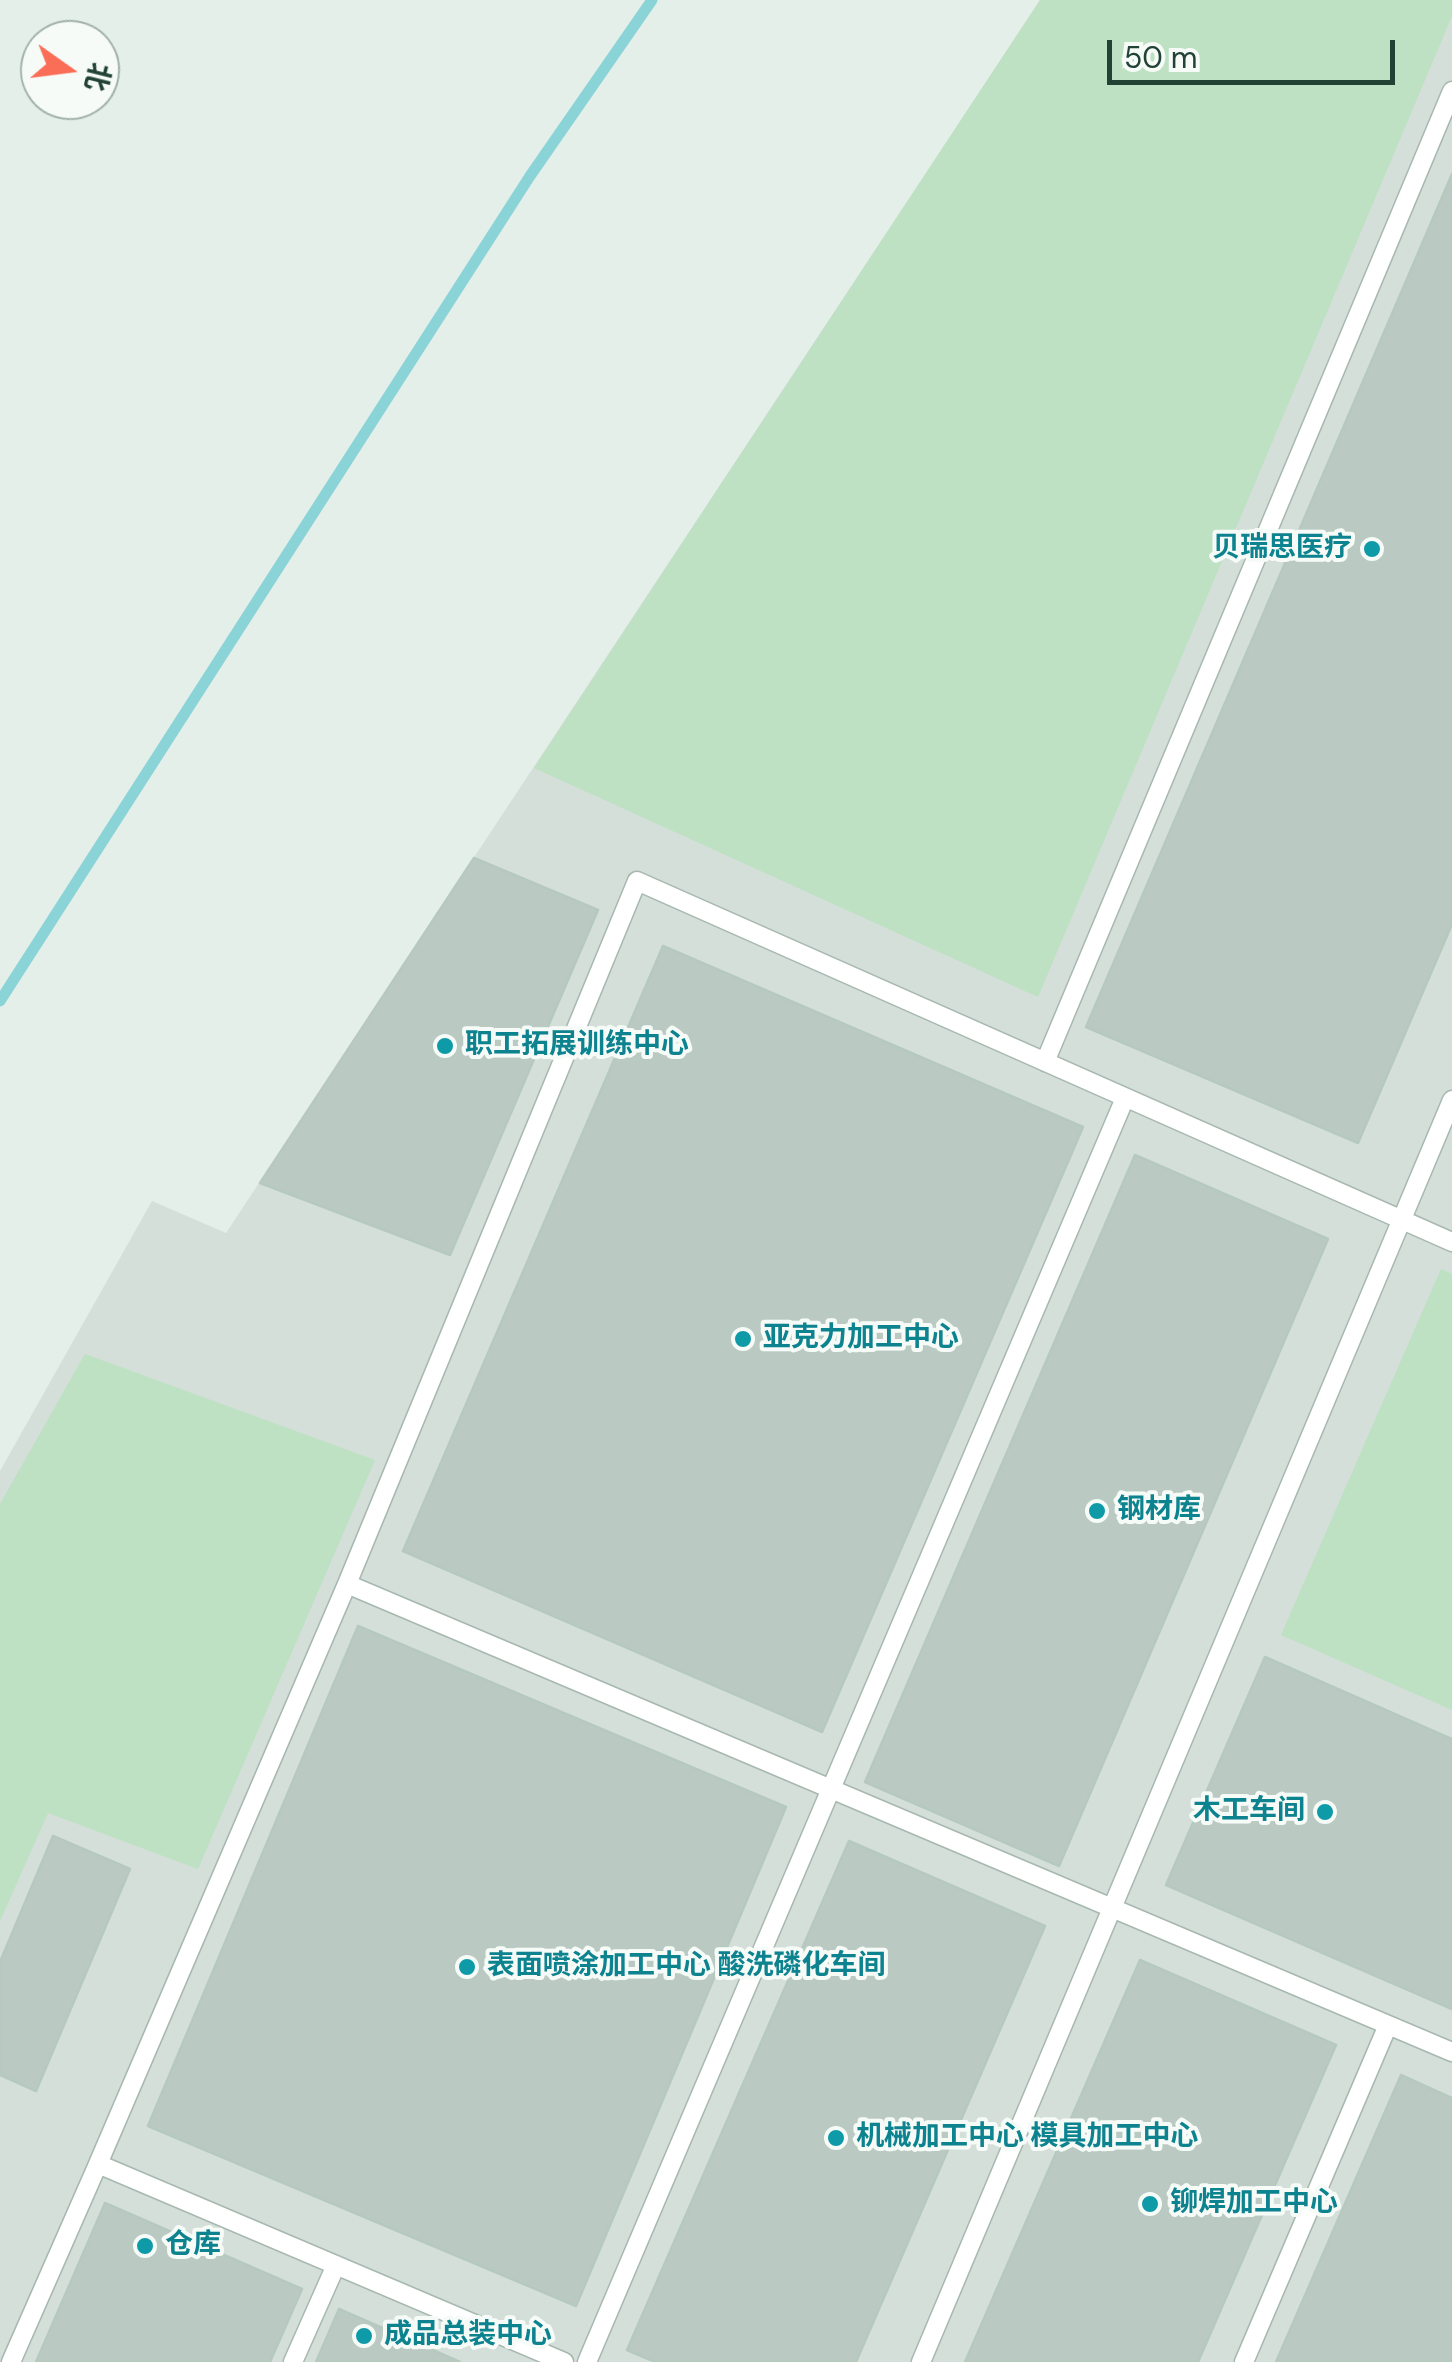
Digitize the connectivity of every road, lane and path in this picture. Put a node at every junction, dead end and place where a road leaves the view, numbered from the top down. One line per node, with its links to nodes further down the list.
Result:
1 (1452, 90): 2 (lane)
2 (1044, 1062): 3 (lane); 7 (lane)
3 (1125, 1098): 5 (lane); 8 (lane)
4 (1452, 1100): 5 (lane)
5 (1401, 1221): 6 (lane); 9 (lane)
6 (1452, 1242)
7 (348, 1584): 8 (lane); 12 (lane)
8 (831, 1789): 9 (lane); 17 (lane)
9 (1112, 1908): 10 (lane); 18 (lane)
10 (1388, 2025): 11 (lane); 19 (lane)
11 (1452, 2052)
12 (98, 2164): 13 (lane); 14 (lane)
13 (336, 2265): 15 (lane); 16 (lane)
14 (11, 2362)
15 (293, 2362)
16 (564, 2362)
17 (587, 2362)
18 (921, 2362)
19 (1244, 2362)

